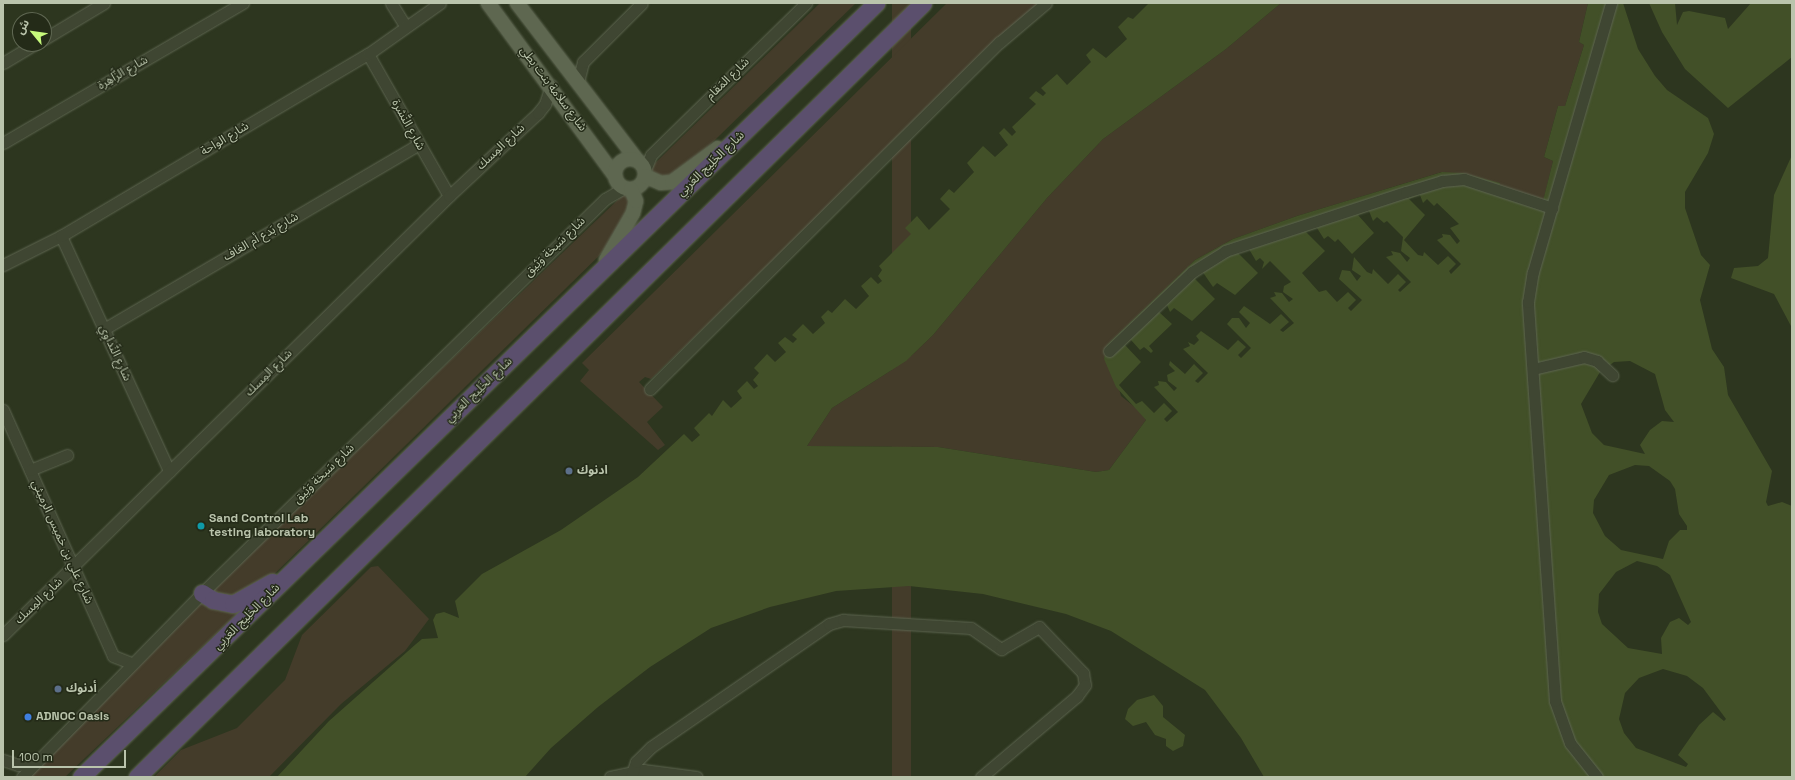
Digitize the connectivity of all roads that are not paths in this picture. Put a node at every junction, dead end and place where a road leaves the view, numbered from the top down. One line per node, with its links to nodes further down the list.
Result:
1 (104, 3): 14 (street)
2 (243, 3): 26 (street, شارع الزَّاهِرة)
3 (391, 3): 13 (street)
4 (440, 3): 13 (street, شارع الواحة)
5 (488, 3): 21 (main road, شارع سلامة بنت بطي)
6 (517, 3): 19 (main road, شارع سلامة بنت بطي)
7 (642, 3): 17 (street)
8 (806, 3): 29 (street, شارع المَقام)
9 (876, 3): 25 (highway, شارع الخَلِيج العَربِي)
10 (923, 3): 56 (highway)
11 (1046, 3): 40 (street)
12 (1610, 3): 32 (street)
13 (406, 27): 16 (street, شارع الواحة)
14 (52, 34)
15 (22, 52): 18 (street)
16 (368, 54): 27 (street, شارع النَّشرة); 33 (street, شارع الواحة)
17 (582, 62): 19 (street); 20 (street)
18 (3, 63)
19 (563, 64): 20 (main road, شارع سلامة بنت بطي)
20 (578, 82): 24 (main road, شارع سلامة بنت بطي)
21 (551, 85): 22 (main road, شارع سلامة بنت بطي); 23 (street, شارع المِسك)
22 (567, 107): 23 (street, شارع المِسك); 28 (main road, شارع سلامة بنت بطي)
23 (538, 113): 31 (street, شارع المِسك)
24 (614, 131): 28 (main road); 29 (main road, شارع سلامة بنت بطي)
25 (745, 131): 29 (main road); 35 (highway, شارع الخَلِيج العَربِي)
26 (3, 143)
27 (419, 144): 31 (street, شارع النَّشرة); 36 (street, شارع بَدع أم الغاف)
28 (594, 144): 30 (main road, شارع سلامة بنت بطي)
29 (643, 164): 30 (main road); 30 (main road)
30 (622, 183): 35 (main road, شارع سلامة بنت بطي); 47 (street, شارع سَبخة وَثِيق)
31 (448, 196): 44 (street, شارع المِسك)
32 (1552, 208): 37 (street); 38 (street)
33 (61, 236): 34 (street, شارع الواحة); 36 (street, شارع النَّداوِي)
34 (3, 265)
35 (601, 270): 45 (highway, شارع الخَلِيج العَربِي)
36 (104, 329): 44 (street, شارع النَّداوِي)
37 (1109, 352)
38 (1534, 369): 39 (street); 60 (street)
39 (1610, 373)
40 (650, 389)
41 (3, 410): 43 (street, شارع علي بن خميس الرميثي)
42 (67, 455): 43 (street)
43 (30, 470): 46 (street, شارع علي بن خميس الرميثي)
44 (169, 471): 46 (street, شارع المِسك)
45 (308, 557): 47 (highway); 55 (highway, شارع الخَلِيج العَربِي)
46 (74, 567): 48 (street, شارع المِسك); 49 (street, شارع علي بن خميس الرميثي)
47 (202, 592): 49 (street, شارع سَبخة وَثِيق)
48 (3, 636)
49 (131, 663): 51 (street, شارع سَبخة وَثِيق)
50 (3, 760): 51 (street)
51 (32, 765): 53 (street, شارع سَبخة وَثِيق); 54 (street, شارع سَبخة وَثِيق)
52 (631, 774): 57 (street); 58 (street); 59 (street)
53 (15, 777)
54 (22, 777)
55 (81, 777)
56 (137, 777)
57 (610, 777)
58 (697, 777)
59 (981, 777)
60 (1597, 777)

